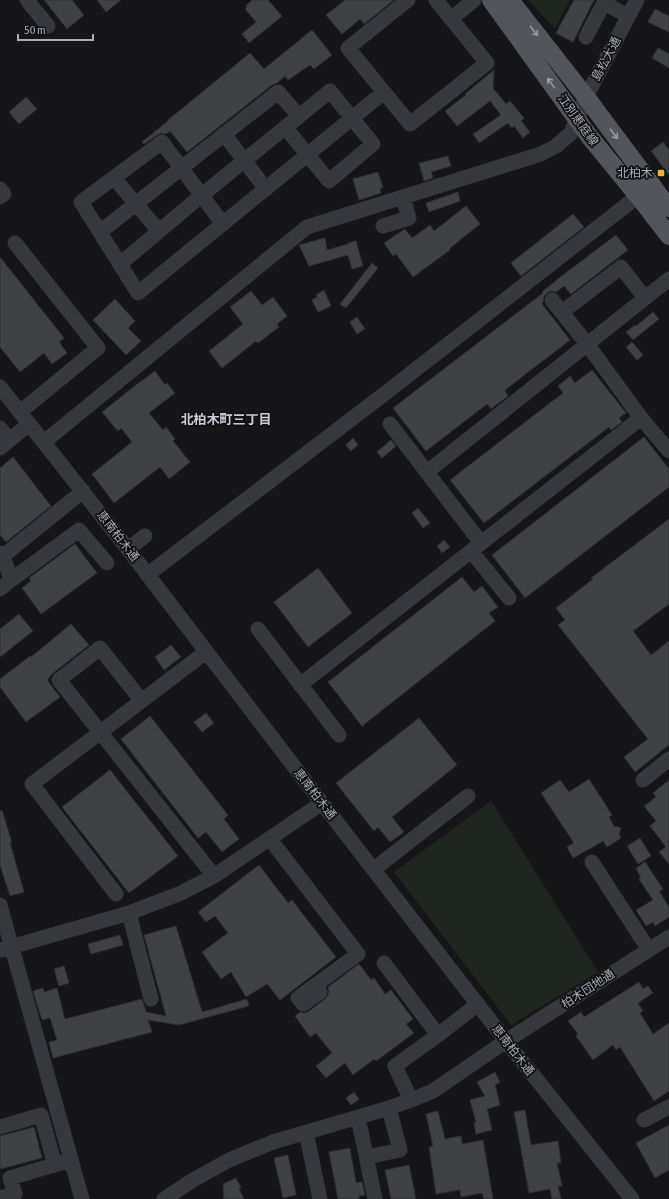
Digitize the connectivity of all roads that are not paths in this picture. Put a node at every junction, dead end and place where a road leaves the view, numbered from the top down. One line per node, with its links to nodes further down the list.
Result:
1 (27, 0): 11 (street)
2 (408, 0): 13 (street)
3 (436, 0): 10 (street)
4 (474, 0): 10 (street)
5 (491, 0): 17 (main road, 江別恵庭線, one-way to 5)
6 (510, 0): 14 (main road, 江別恵庭線, one-way to 14)
7 (636, 0): 9 (street, 島松大通)
8 (604, 2): 9 (street); 12 (street)
9 (628, 16): 14 (street, 島松大通)
10 (451, 19): 13 (street)
11 (48, 26)
12 (586, 37)
13 (384, 92): 16 (street)
14 (586, 97): 17 (street, 島松大通); 31 (main road, 江別恵庭線, one-way to 31)
15 (299, 116): 16 (street); 18 (street); 19 (street)
16 (352, 118): 20 (street); 20 (street)
17 (577, 119): 27 (main road, 江別恵庭線); 29 (street, 島松大通)
18 (285, 128): 20 (street); 21 (street)
19 (224, 134): 21 (street); 22 (street)
20 (307, 155): 25 (street)
21 (244, 161): 25 (street); 26 (street)
22 (182, 168): 23 (street); 26 (street); 30 (street)
23 (114, 178): 30 (street); 35 (street)
24 (0, 189): 28 (street)
25 (266, 189): 32 (street)
26 (202, 195): 32 (street); 34 (street)
27 (638, 196): 36 (main road, 江別恵庭線); 59 (street)
28 (0, 197)
29 (403, 197): 33 (street); 49 (street, 島松大通)
30 (136, 203): 34 (street); 35 (street)
31 (669, 208)
32 (223, 224): 38 (street)
33 (383, 226)
34 (159, 231): 38 (street)
35 (100, 232): 38 (street)
36 (669, 236)
37 (15, 243): 45 (street)
38 (120, 264)
39 (669, 278): 40 (street)
40 (645, 298): 42 (street); 43 (street)
41 (552, 300): 42 (street)
42 (562, 312): 43 (street)
43 (587, 344): 46 (street); 52 (street)
44 (0, 387): 45 (street, 恵南柏木通)
45 (25, 418): 49 (street, 恵南柏木通); 50 (street)
46 (641, 418): 51 (street); 55 (street)
47 (390, 424): 52 (street)
48 (0, 428): 50 (street)
49 (44, 442): 53 (street, 恵南柏木通)
50 (5, 444)
51 (669, 451)
52 (427, 472): 55 (street)
53 (83, 491): 56 (street, 恵南柏木通); 57 (street)
54 (145, 536): 56 (street)
55 (476, 547): 61 (street); 64 (street)
56 (128, 549): 59 (street, 恵南柏木通)
57 (1, 555): 60 (street)
58 (107, 563): 60 (street)
59 (147, 575): 63 (street, 恵南柏木通)
60 (6, 584)
61 (509, 598)
62 (258, 629): 64 (street)
63 (206, 652): 65 (street); 71 (street, 恵南柏木通)
64 (300, 685): 67 (street)
65 (141, 700): 66 (street); 66 (street)
66 (99, 732): 75 (street); 76 (street)
67 (339, 735)
68 (669, 759): 69 (street)
69 (643, 780)
70 (468, 796): 74 (street)
71 (322, 803): 72 (street); 74 (street, 恵南柏木通)
72 (270, 839): 75 (street); 83 (street)
73 (592, 862): 81 (street)
74 (374, 870): 85 (street, 恵南柏木通)
75 (214, 876): 78 (street)
76 (116, 894)
77 (0, 905): 80 (street)
78 (129, 913): 80 (street); 84 (street)
79 (667, 943): 81 (street, 柏木団地通)
80 (6, 948): 96 (street)
81 (649, 950): 87 (street, 柏木団地通)
82 (384, 962): 86 (street)
83 (320, 992)
84 (152, 999)
85 (478, 1004): 86 (street); 87 (street, 恵南柏木通)
86 (438, 1035): 88 (street)
87 (506, 1041): 88 (street, 柏木団地通); 103 (street, 恵南柏木通)
88 (411, 1100): 90 (street, 柏木団地通)
89 (669, 1107): 92 (street)
90 (389, 1108): 91 (street, 柏木団地通); 95 (street)
91 (358, 1117): 94 (street, 柏木団地通); 95 (street)
92 (644, 1120)
93 (0, 1127): 97 (street)
94 (306, 1132): 100 (street, 柏木団地通); 101 (street)
95 (367, 1157): 102 (street)
96 (71, 1160): 97 (street); 99 (street)
97 (55, 1165): 98 (street)
98 (0, 1198)
99 (82, 1199)
100 (164, 1199)
101 (320, 1199)
102 (375, 1199)
103 (632, 1199)

